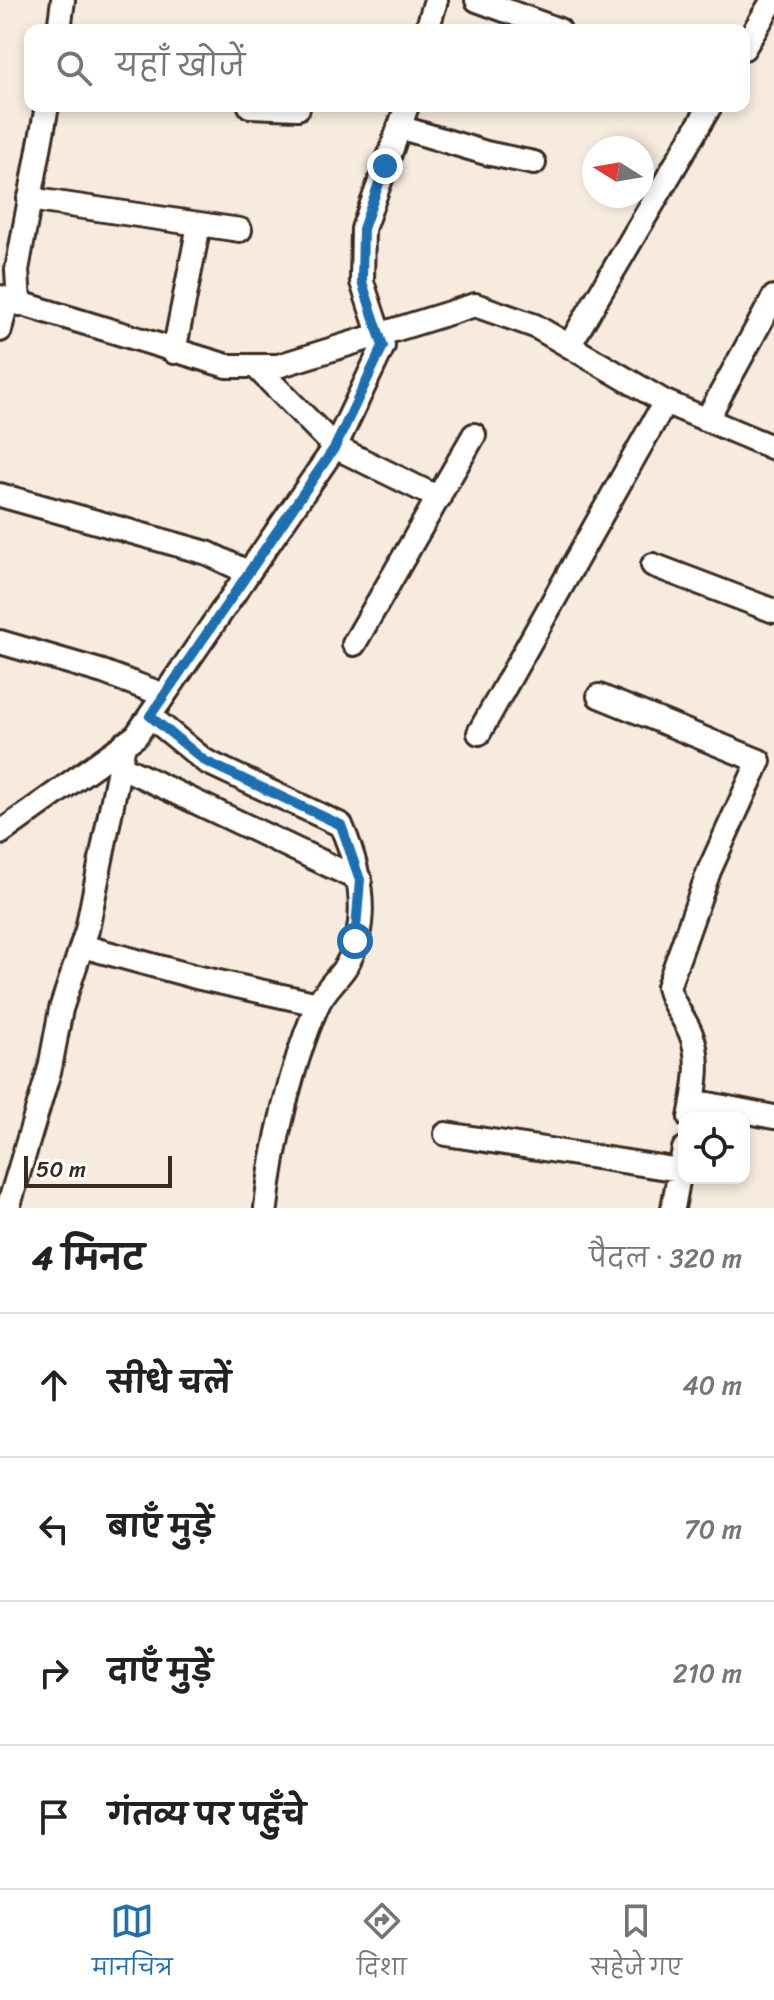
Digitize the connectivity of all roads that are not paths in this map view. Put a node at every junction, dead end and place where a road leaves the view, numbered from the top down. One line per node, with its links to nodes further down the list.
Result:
1 (63, 0): 5 (street)
2 (436, 0): 6 (street)
3 (477, 0): 7 (street)
4 (773, 0): 8 (street)
5 (60, 24)
6 (429, 24)
7 (543, 24)
8 (750, 38)
9 (46, 112): 14 (street)
10 (405, 112): 12 (street)
11 (706, 112): 21 (street)
12 (399, 127): 13 (street); 20 (street)
13 (534, 163)
14 (29, 199): 15 (street); 18 (street)
15 (199, 225): 16 (street); 22 (street)
16 (240, 230)
17 (774, 297): 25 (street)
18 (9, 300): 19 (street); 22 (street)
19 (0, 330)
20 (379, 333): 21 (street); 23 (street); 27 (street)
21 (569, 346): 24 (street)
22 (174, 352): 23 (street)
23 (255, 366): 27 (street)
24 (665, 402): 25 (street); 39 (street)
25 (707, 419): 28 (street)
26 (474, 435): 30 (street)
27 (335, 447): 30 (street); 32 (street)
28 (774, 448)
29 (0, 495): 32 (street)
30 (439, 498): 35 (street)
31 (653, 565): 33 (street)
32 (247, 572): 36 (street)
33 (774, 611)
34 (0, 642): 36 (street)
35 (354, 644)
36 (164, 695): 38 (street)
37 (599, 696): 41 (street)
38 (150, 716): 40 (street); 43 (street)
39 (479, 733)
40 (122, 755): 42 (street); 43 (street); 44 (street)
41 (767, 764): 46 (street)
42 (0, 833)
43 (360, 880): 45 (street)
44 (82, 946): 45 (street); 51 (street)
45 (318, 1004): 52 (street)
46 (692, 1110): 47 (street)
47 (774, 1117)
48 (446, 1134): 49 (street)
49 (678, 1160)
50 (678, 1181): 53 (street)
51 (8, 1208)
52 (266, 1208)
53 (673, 1208)

